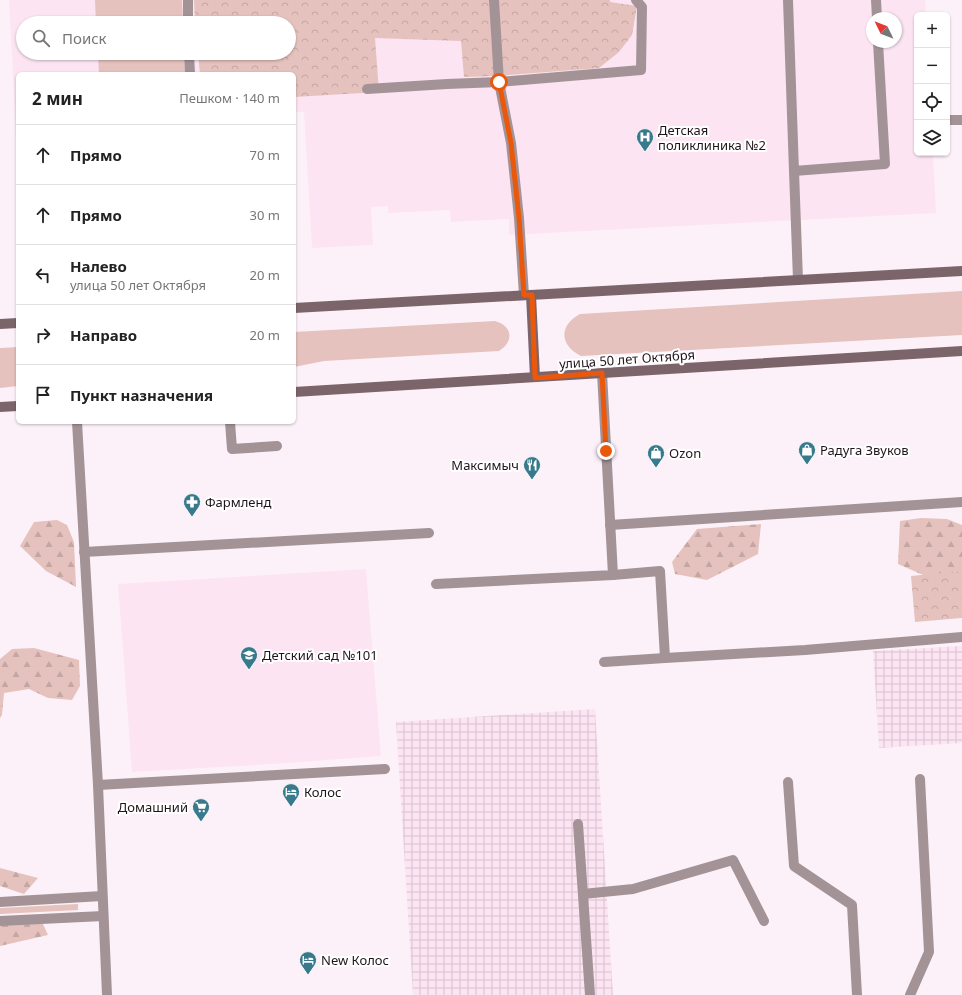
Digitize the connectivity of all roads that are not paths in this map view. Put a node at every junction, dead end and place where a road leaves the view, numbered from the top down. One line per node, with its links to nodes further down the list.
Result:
1 (188, 0): 7 (lane)
2 (494, 0): 11 (lane)
3 (636, 0): 11 (lane)
4 (788, 0): 15 (lane)
5 (876, 0): 6 (lane)
6 (877, 12)
7 (188, 16)
8 (878, 48): 15 (lane)
9 (189, 60): 10 (lane)
10 (190, 72)
11 (499, 82): 12 (lane); 18 (lane)
12 (367, 89)
13 (950, 120): 14 (lane)
14 (962, 120)
15 (794, 171): 17 (lane)
16 (962, 271): 17 (main road)
17 (798, 280): 18 (main road)
18 (528, 295): 19 (main road); 24 (main road)
19 (296, 308)
20 (16, 323): 21 (main road)
21 (0, 324)
22 (962, 351): 23 (main road, улица 50 лет Октября)
23 (602, 373): 24 (main road, улица 50 лет Октября); 32 (lane)
24 (535, 378): 25 (main road, улица 50 лет Октября)
25 (296, 392)
26 (16, 406): 27 (main road)
27 (0, 407)
28 (77, 424): 34 (lane)
29 (230, 424): 30 (lane)
30 (277, 446)
31 (962, 502): 32 (lane)
32 (610, 525): 35 (lane)
33 (429, 533): 34 (lane)
34 (84, 552): 43 (lane)
35 (613, 575): 36 (lane); 38 (lane)
36 (436, 584)
37 (962, 637): 38 (lane)
38 (665, 658): 39 (lane)
39 (604, 662)
40 (385, 769): 43 (lane)
41 (920, 780): 54 (lane)
42 (788, 782): 53 (lane)
43 (98, 785): 46 (lane)
44 (578, 824): 45 (lane)
45 (583, 894): 50 (lane); 52 (lane)
46 (102, 896): 47 (lane); 48 (lane)
47 (0, 902)
48 (103, 916): 49 (lane); 51 (lane)
49 (0, 921)
50 (764, 921)
51 (107, 995)
52 (590, 995)
53 (857, 995)
54 (910, 995)

